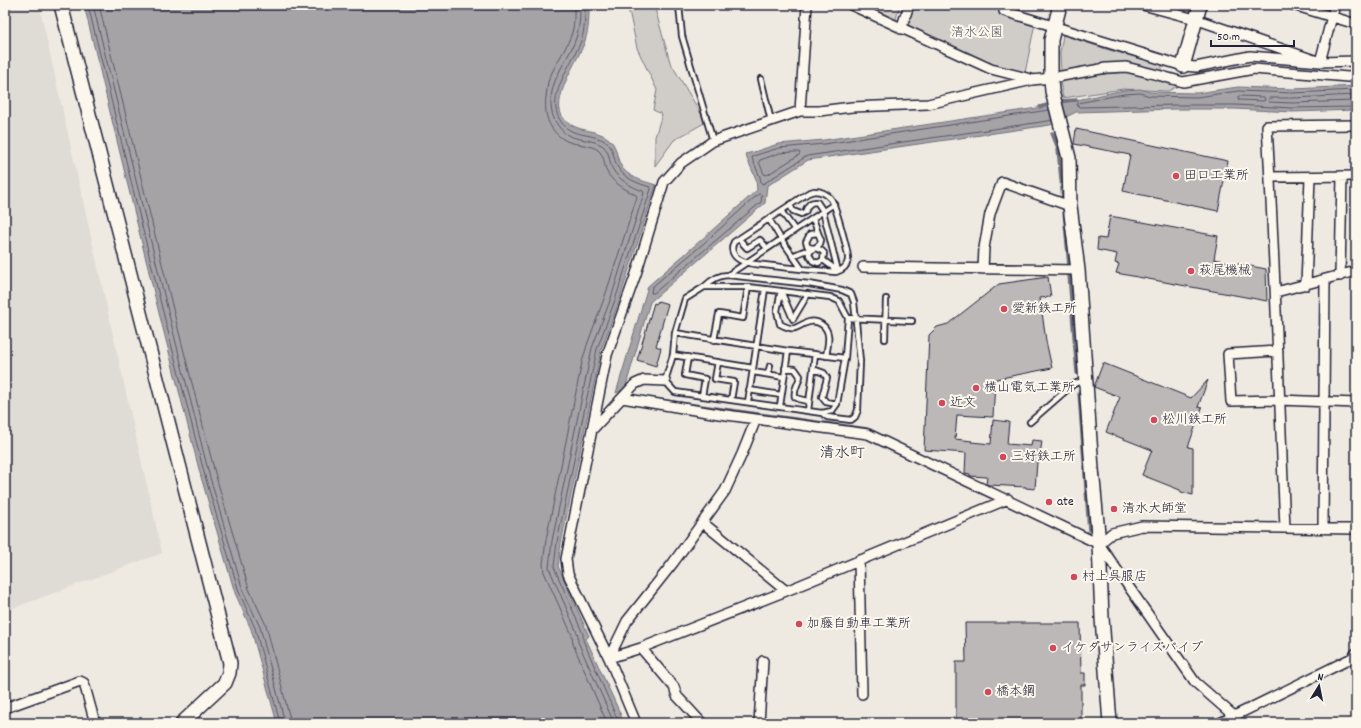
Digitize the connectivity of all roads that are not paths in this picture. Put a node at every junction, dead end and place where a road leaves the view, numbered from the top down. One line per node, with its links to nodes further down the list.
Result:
1 (61, 5): 122 (street)
2 (679, 5): 27 (lane)
3 (807, 5): 24 (street)
4 (851, 5): 16 (street)
5 (909, 5): 16 (street)
6 (1006, 5): 15 (street)
7 (1060, 5): 15 (street)
8 (1143, 5): 13 (street)
9 (1200, 5): 13 (street)
10 (1293, 5): 12 (street)
11 (1335, 5): 12 (street)
12 (1332, 16): 14 (street); 18 (street)
13 (1195, 19): 18 (street); 19 (street)
14 (1356, 24)
15 (1053, 27): 19 (street); 21 (street)
16 (901, 29): 23 (street)
17 (1356, 61): 18 (street)
18 (1320, 62): 19 (street)
19 (1183, 66)
20 (1356, 76): 21 (street)
21 (1051, 78): 23 (street); 34 (street)
22 (761, 79): 25 (lane)
23 (1032, 80): 24 (street)
24 (800, 111): 25 (street)
25 (771, 121): 27 (street)
26 (1356, 125): 30 (street)
27 (713, 141): 105 (street)
28 (1342, 176): 29 (street); 31 (street); 55 (street)
29 (1356, 176)
30 (1270, 177): 31 (street); 62 (street)
31 (1310, 177): 57 (street)
32 (834, 204): 33 (lane); 36 (lane); 53 (lane)
33 (790, 205): 35 (lane); 36 (lane)
34 (1070, 206): 49 (street); 51 (street)
35 (781, 211): 38 (lane); 39 (lane)
36 (823, 211): 37 (lane); 53 (lane)
37 (813, 218): 39 (lane); 40 (lane)
38 (769, 219): 41 (lane); 42 (lane)
39 (794, 230): 42 (lane)
40 (818, 233): 44 (lane); 44 (lane)
41 (739, 238): 43 (lane); 47 (lane)
42 (781, 239): 43 (lane); 45 (lane)
43 (767, 248): 47 (lane)
44 (811, 249): 45 (lane); 46 (lane); 46 (lane)
45 (792, 256): 50 (lane)
46 (823, 260): 53 (lane)
47 (746, 262): 50 (lane); 54 (lane)
48 (863, 267): 49 (street)
49 (983, 269): 51 (street)
50 (802, 270): 53 (lane)
51 (1078, 270): 87 (street)
52 (1356, 271): 55 (street)
53 (838, 272)
54 (728, 275): 58 (lane); 66 (lane)
55 (1340, 276): 56 (street)
56 (1325, 280): 57 (street); 97 (street)
57 (1306, 285): 62 (street)
58 (704, 286): 59 (lane); 69 (lane)
59 (748, 287): 60 (lane); 71 (lane)
60 (764, 289): 61 (lane); 72 (lane)
61 (781, 291): 63 (lane); 63 (lane); 77 (lane)
62 (1276, 292): 74 (street)
63 (808, 294): 65 (lane)
64 (886, 299): 67 (lane)
65 (848, 318): 66 (lane); 79 (lane)
66 (856, 318): 67 (lane); 102 (lane)
67 (886, 319): 68 (lane); 70 (lane)
68 (912, 321)
69 (675, 333): 71 (lane); 76 (lane)
70 (885, 339)
71 (714, 340): 72 (lane)
72 (757, 346): 73 (lane); 84 (lane)
73 (788, 351): 75 (lane); 82 (lane)
74 (1278, 351): 94 (street); 94 (street)
75 (815, 354): 77 (lane); 83 (lane)
76 (673, 355): 78 (lane); 88 (lane)
77 (826, 356): 79 (lane)
78 (688, 357): 80 (lane); 91 (lane)
79 (845, 358): 99 (lane)
80 (718, 362): 84 (lane); 93 (lane)
81 (770, 366): 85 (lane)
82 (785, 368): 86 (lane); 95 (lane)
83 (813, 369): 95 (lane); 99 (lane)
84 (753, 370): 85 (lane); 89 (lane)
85 (768, 374): 86 (lane)
86 (784, 377): 90 (lane)
87 (1085, 380): 104 (lane); 111 (street)
88 (665, 381): 91 (lane); 92 (street)
89 (750, 390): 90 (lane); 96 (lane)
90 (782, 395): 100 (lane)
91 (702, 396): 93 (lane)
92 (622, 398): 103 (street); 105 (street)
93 (732, 400): 96 (lane)
94 (1279, 400): 97 (street); 108 (street)
95 (808, 401): 101 (lane)
96 (748, 402): 100 (lane)
97 (1324, 402): 98 (street); 109 (street)
98 (1356, 403)
99 (837, 404): 102 (lane)
100 (780, 406): 101 (lane)
101 (808, 411): 102 (lane)
102 (822, 413)
103 (756, 419): 106 (street); 107 (street)
104 (1030, 422)
105 (592, 430): 116 (street)
106 (1008, 499): 111 (street); 112 (street)
107 (702, 522): 113 (street); 116 (street)
108 (1285, 528): 109 (street); 111 (street)
109 (1323, 529): 110 (street)
110 (1356, 529)
111 (1099, 544): 120 (street); 126 (street)
112 (859, 560): 113 (street); 118 (street)
113 (786, 591): 114 (street)
114 (640, 648): 116 (street); 124 (street)
115 (1356, 653): 120 (street)
116 (609, 658): 123 (street)
117 (763, 661): 125 (street)
118 (862, 694)
119 (5, 708): 121 (street)
120 (1234, 716): 127 (street)
121 (96, 723)
122 (182, 723)
123 (636, 723)
124 (702, 723)
125 (759, 723)
126 (1110, 723)
127 (1220, 723)

